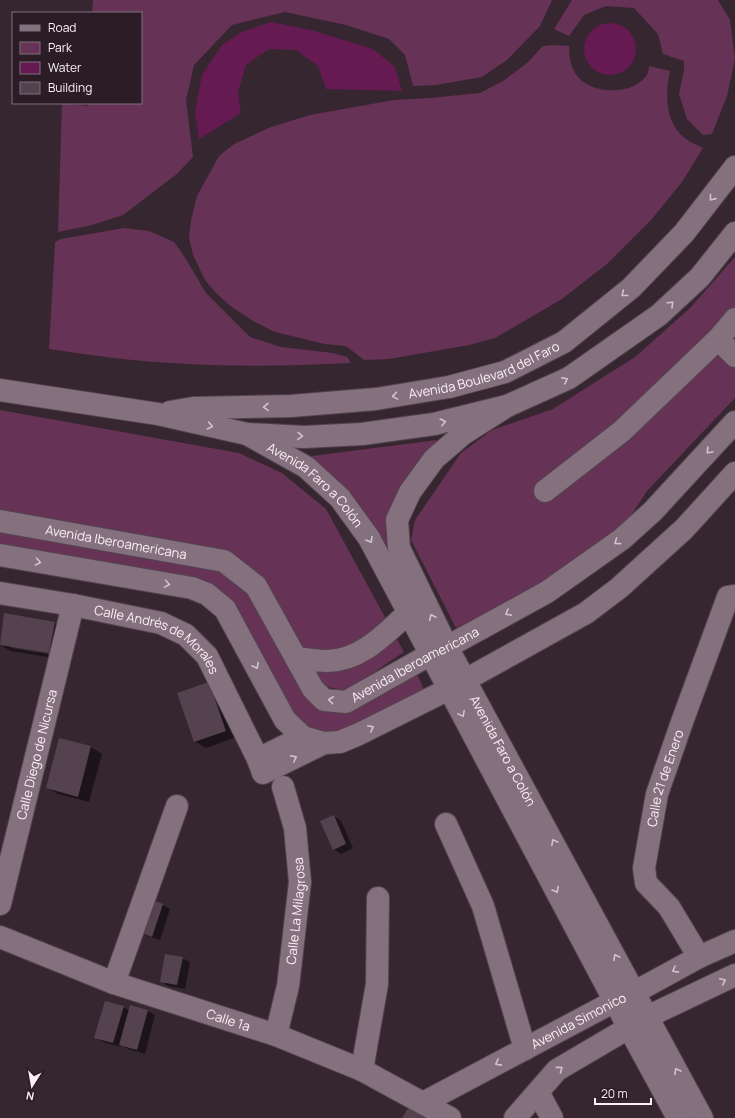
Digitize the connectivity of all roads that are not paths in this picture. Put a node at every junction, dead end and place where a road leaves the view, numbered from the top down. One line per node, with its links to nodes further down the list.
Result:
1 (735, 167): 8 (street, Avenida Boulevard del Faro, one-way to 8)
2 (735, 233): 7 (street, Avenida Boulevard del Faro, one-way to 2)
3 (735, 319): 4 (street)
4 (718, 338): 5 (street); 12 (street)
5 (735, 356)
6 (0, 390): 8 (street, Avenida Boulevard del Faro)
7 (506, 406): 10 (street, Avenida Boulevard del Faro, one-way to 7); 19 (street, Avenida Faro a Colón, one-way to 7)
8 (158, 414): 10 (street, Avenida Boulevard del Faro, one-way to 10)
9 (735, 422): 19 (street, Avenida Iberoamericana, one-way to 19)
10 (247, 434): 18 (street, Avenida Faro a Colón, one-way to 18)
11 (735, 473): 21 (street)
12 (544, 491)
13 (0, 521): 20 (street, Avenida Iberoamericana)
14 (0, 555): 22 (street, one-way to 22)
15 (0, 593): 17 (street, Calle Andrés de Morales)
16 (735, 596): 32 (street, Calle 21 de Enero)
17 (72, 605): 24 (street, Calle Andrés de Morales); 29 (street, Calle Diego de Nicursa)
18 (408, 612): 19 (street, Avenida Faro a Colón); 20 (street)
19 (439, 650): 20 (street, Avenida Iberoamericana, one-way to 20); 21 (street, Avenida Faro a Colón)
20 (296, 658)
21 (457, 685): 23 (street, one-way to 21); 35 (street, Avenida Faro a Colón, one-way to 21); 36 (street, Avenida Faro a Colón, one-way to 36)
22 (303, 737): 23 (street); 24 (street)
23 (324, 743): 24 (street, one-way to 23)
24 (261, 766)
25 (283, 787): 39 (street, Calle La Milagrosa)
26 (177, 806): 34 (street)
27 (446, 824): 40 (street)
28 (378, 898): 41 (street)
29 (0, 904)
30 (0, 937): 34 (street, Calle 1a)
31 (735, 941): 32 (street, Avenida Simonico)
32 (699, 957): 35 (street, Avenida Simonico, one-way to 35)
33 (735, 975): 37 (street, one-way to 33)
34 (114, 983): 39 (street, Calle 1a)
35 (635, 992): 36 (street, Avenida Simonico); 37 (street, Avenida Faro a Colón)
36 (615, 1001): 38 (street, Avenida Faro a Colón); 40 (street, Avenida Simonico)
37 (647, 1017): 38 (street); 48 (street, Avenida Faro a Colón, one-way to 37)
38 (629, 1028): 42 (street, one-way to 38); 47 (street, Avenida Faro a Colón)
39 (276, 1035): 41 (street, Calle 1a)
40 (525, 1049): 43 (street, Avenida Simonico, one-way to 43)
41 (362, 1070): 43 (street, Calle 1a)
42 (538, 1092): 45 (street); 46 (street)
43 (423, 1102): 44 (street, Calle 1a)
44 (450, 1118)
45 (515, 1118)
46 (552, 1118)
47 (678, 1118)
48 (702, 1118)

